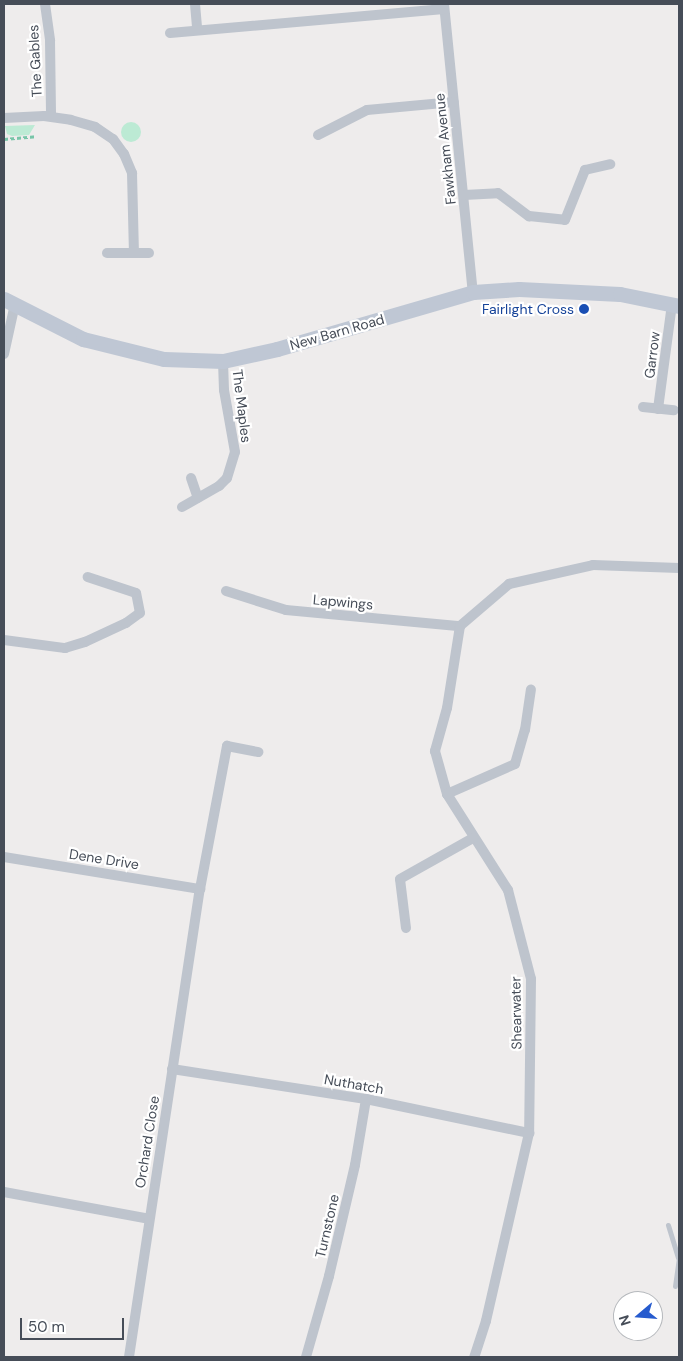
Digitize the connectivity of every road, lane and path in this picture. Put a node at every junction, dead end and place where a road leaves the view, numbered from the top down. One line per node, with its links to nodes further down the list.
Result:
1 (45, 4): 7 (street, The Gables)
2 (195, 4): 4 (street)
3 (444, 7): 4 (street); 6 (street, Fawkham Avenue)
4 (197, 29): 5 (street)
5 (170, 33)
6 (454, 102): 9 (street); 13 (street, Fawkham Avenue)
7 (51, 116): 8 (street); 15 (street)
8 (4, 118)
9 (318, 135)
10 (36, 136): 11 (path)
11 (4, 139)
12 (610, 164): 13 (street)
13 (464, 195): 17 (street, Fawkham Avenue)
14 (107, 253): 15 (street)
15 (134, 253): 16 (street)
16 (149, 253)
17 (473, 292): 19 (street, New Barn Road); 21 (street, New Barn Road)
18 (9, 301): 20 (street); 21 (street, New Barn Road)
19 (676, 305): 23 (street, Garrow)
20 (4, 354)
21 (223, 361): 26 (street, The Maples)
22 (644, 407): 23 (street)
23 (658, 409): 24 (street)
24 (676, 411)
25 (191, 478): 26 (street)
26 (198, 498): 27 (street, The Maples)
27 (182, 506)
28 (679, 568): 31 (street)
29 (88, 577): 32 (street)
30 (226, 591): 31 (street, Lapwings)
31 (460, 626): 35 (street, Shearwater)
32 (4, 640)
33 (531, 689): 35 (street)
34 (258, 752): 38 (street)
35 (447, 794): 36 (street, Shearwater)
36 (473, 838): 39 (street); 42 (street, Shearwater)
37 (4, 857): 38 (street, Dene Drive)
38 (200, 889): 40 (street)
39 (406, 928)
40 (172, 1069): 41 (street, Nuthatch); 44 (street, Orchard Close)
41 (366, 1099): 42 (street, Nuthatch); 49 (street, Turnstone)
42 (529, 1133): 50 (street, Shearwater)
43 (4, 1192): 44 (street)
44 (149, 1219): 48 (street, Orchard Close)
45 (668, 1225): 46 (lane)
46 (678, 1257): 47 (lane)
47 (676, 1286)
48 (129, 1357)
49 (306, 1357)
50 (474, 1357)

